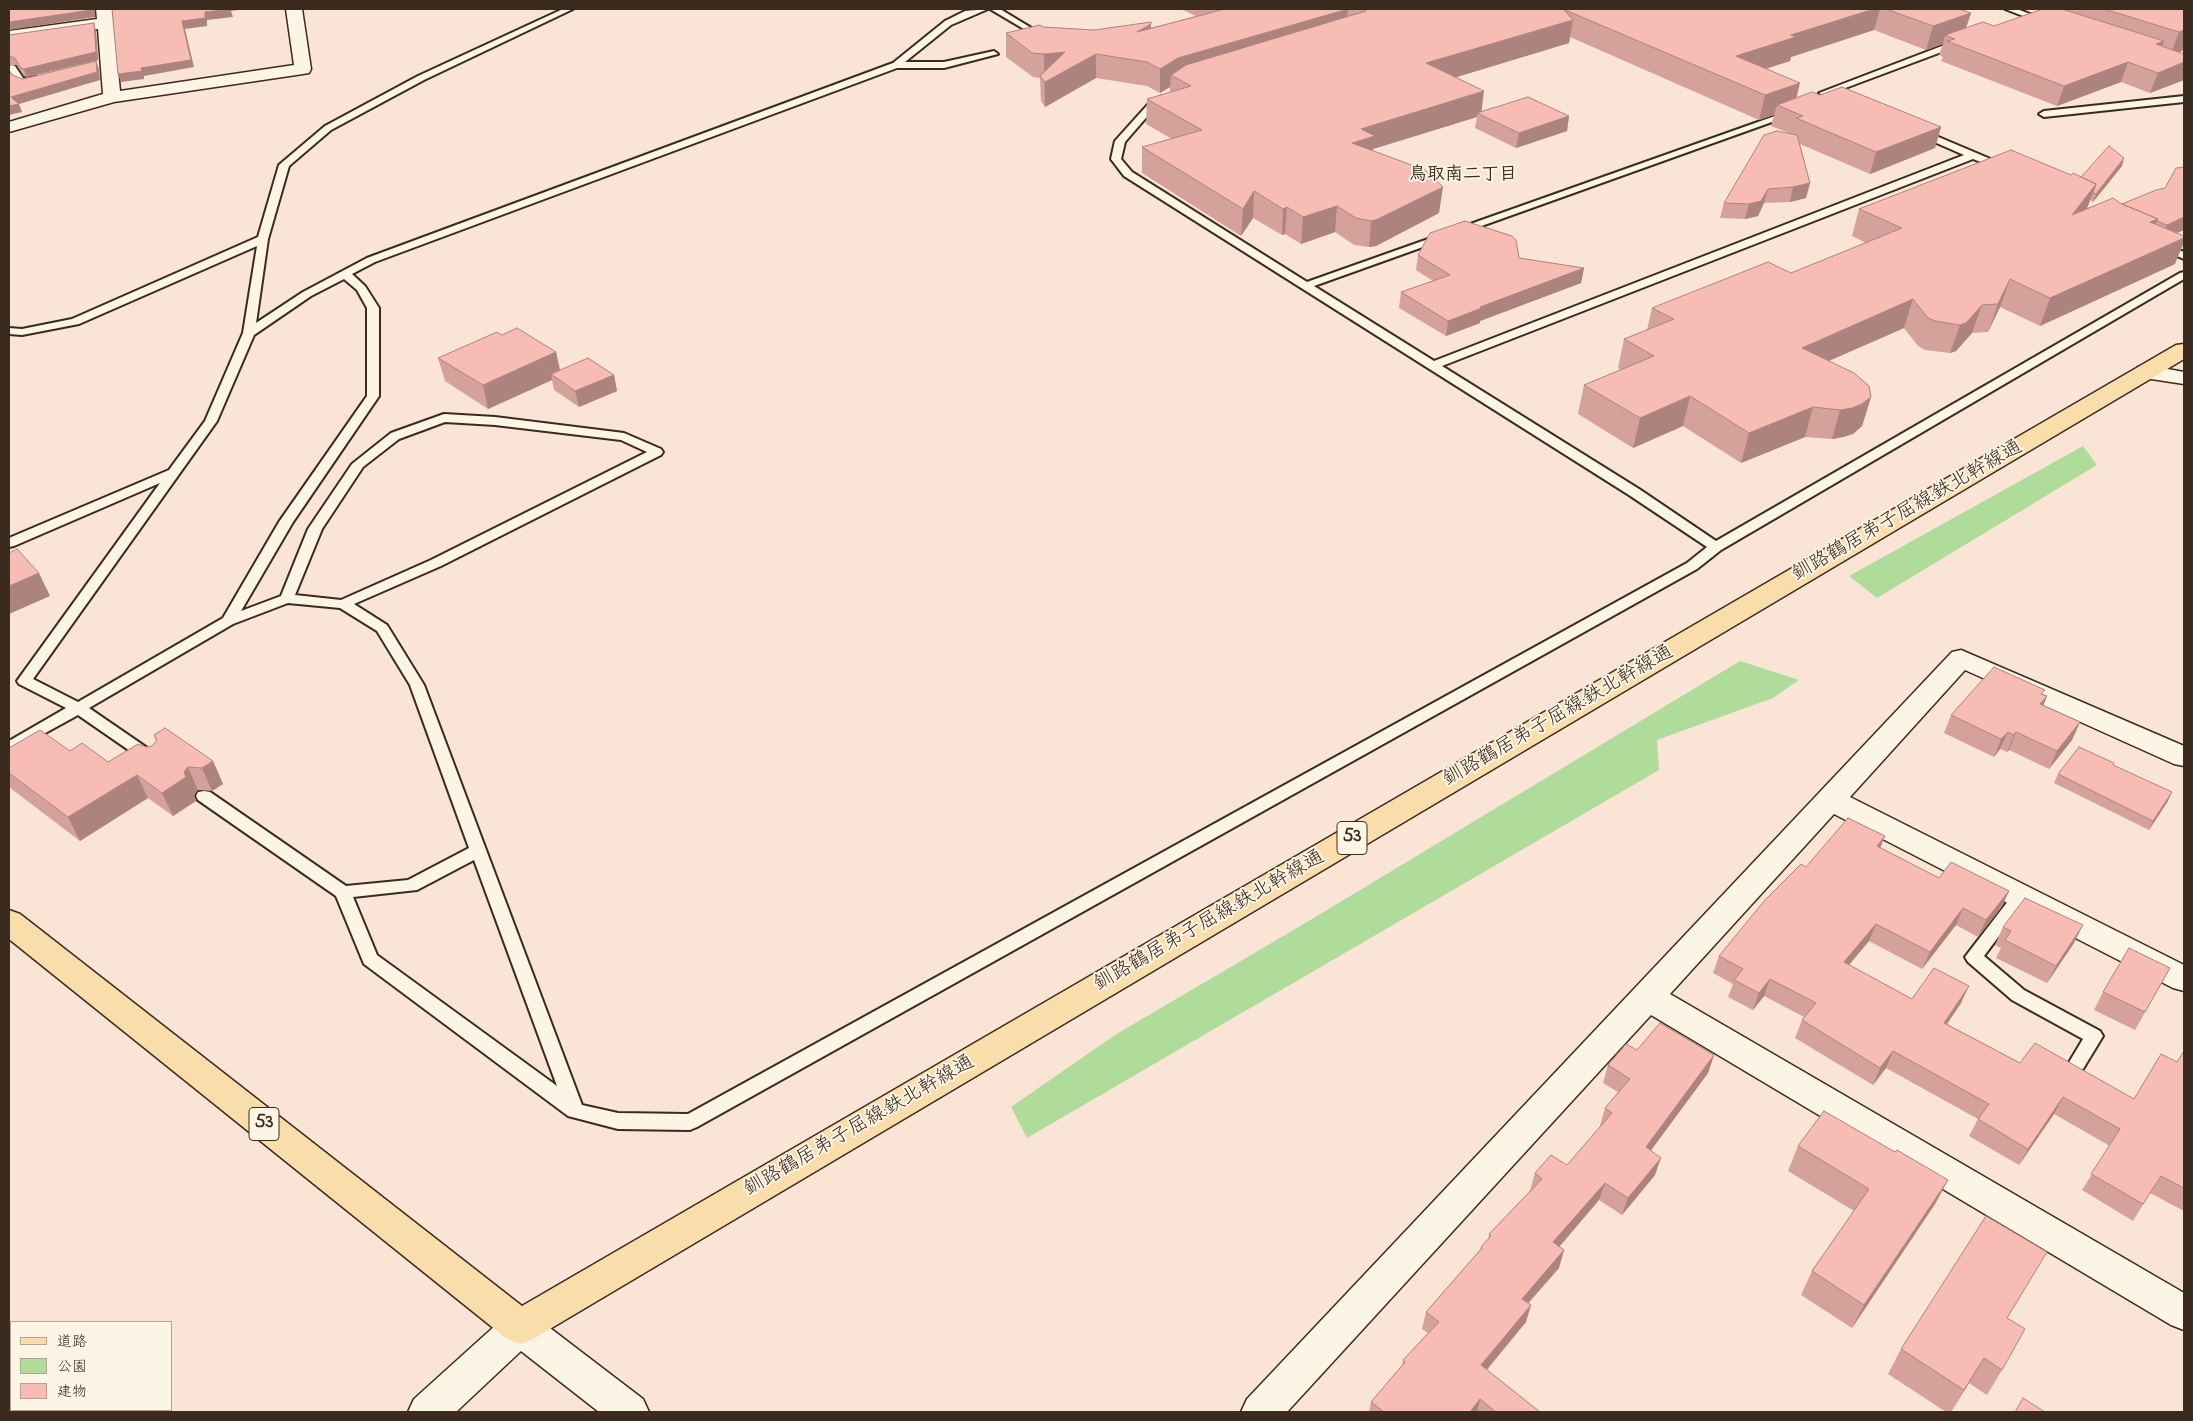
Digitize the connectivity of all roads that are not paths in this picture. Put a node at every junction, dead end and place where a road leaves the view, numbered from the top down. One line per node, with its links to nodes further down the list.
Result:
1 (294, 9): 18 (street)
2 (569, 9): 29 (lane)
3 (984, 9): 14 (lane)
4 (994, 9): 12 (lane)
5 (2009, 9): 7 (lane)
6 (105, 16): 10 (street); 18 (street)
7 (2030, 16): 8 (lane); 9 (lane)
8 (2011, 24)
9 (2057, 25)
10 (9, 36)
11 (1974, 37): 19 (lane)
12 (1024, 46)
13 (994, 54): 14 (lane)
14 (896, 65): 32 (lane)
15 (12, 68): 16 (lane)
16 (50, 77)
17 (1174, 90): 34 (lane)
18 (112, 97): 25 (street)
19 (1835, 98): 21 (lane); 22 (lane)
20 (2184, 99): 24 (lane)
21 (1817, 104)
22 (1854, 105)
23 (1798, 111): 34 (lane)
24 (2044, 114)
25 (9, 127)
26 (1909, 128): 27 (lane)
27 (1973, 155): 28 (lane); 38 (lane)
28 (2017, 174)
29 (263, 239): 35 (lane); 36 (lane)
30 (2149, 241): 31 (lane)
31 (2184, 256)
32 (345, 274): 36 (lane); 46 (lane)
33 (2184, 275): 43 (lane)
34 (1305, 286): 38 (lane)
35 (9, 331)
36 (249, 333): 41 (lane)
37 (2184, 350): 39 (main road, 釧路鶴居弟子屈線:鉄北幹線通 / 53)
38 (1433, 366): 43 (lane)
39 (2146, 372): 40 (street); 62 (main road, 釧路鶴居弟子屈線:鉄北幹線通 / 53)
40 (2184, 378)
41 (174, 473): 42 (lane); 47 (lane)
42 (9, 544)
43 (1716, 547): 60 (lane)
44 (287, 599): 45 (lane); 45 (lane); 46 (lane)
45 (343, 604): 53 (lane)
46 (228, 621): 47 (lane)
47 (78, 708): 48 (lane); 50 (lane)
48 (9, 748)
49 (2184, 756): 52 (street)
50 (157, 762)
51 (204, 796): 54 (lane)
52 (1830, 799): 55 (street); 58 (street)
53 (479, 850): 54 (lane); 60 (lane)
54 (344, 892): 60 (lane)
55 (2021, 896): 57 (street); 59 (lane)
56 (9, 922): 62 (main road, 53)
57 (2184, 979)
58 (1648, 997): 61 (street); 65 (street)
59 (2077, 1064)
60 (575, 1111)
61 (2184, 1313)
62 (520, 1326): 63 (street); 64 (street)
63 (428, 1412)
64 (629, 1412)
65 (1261, 1412)

